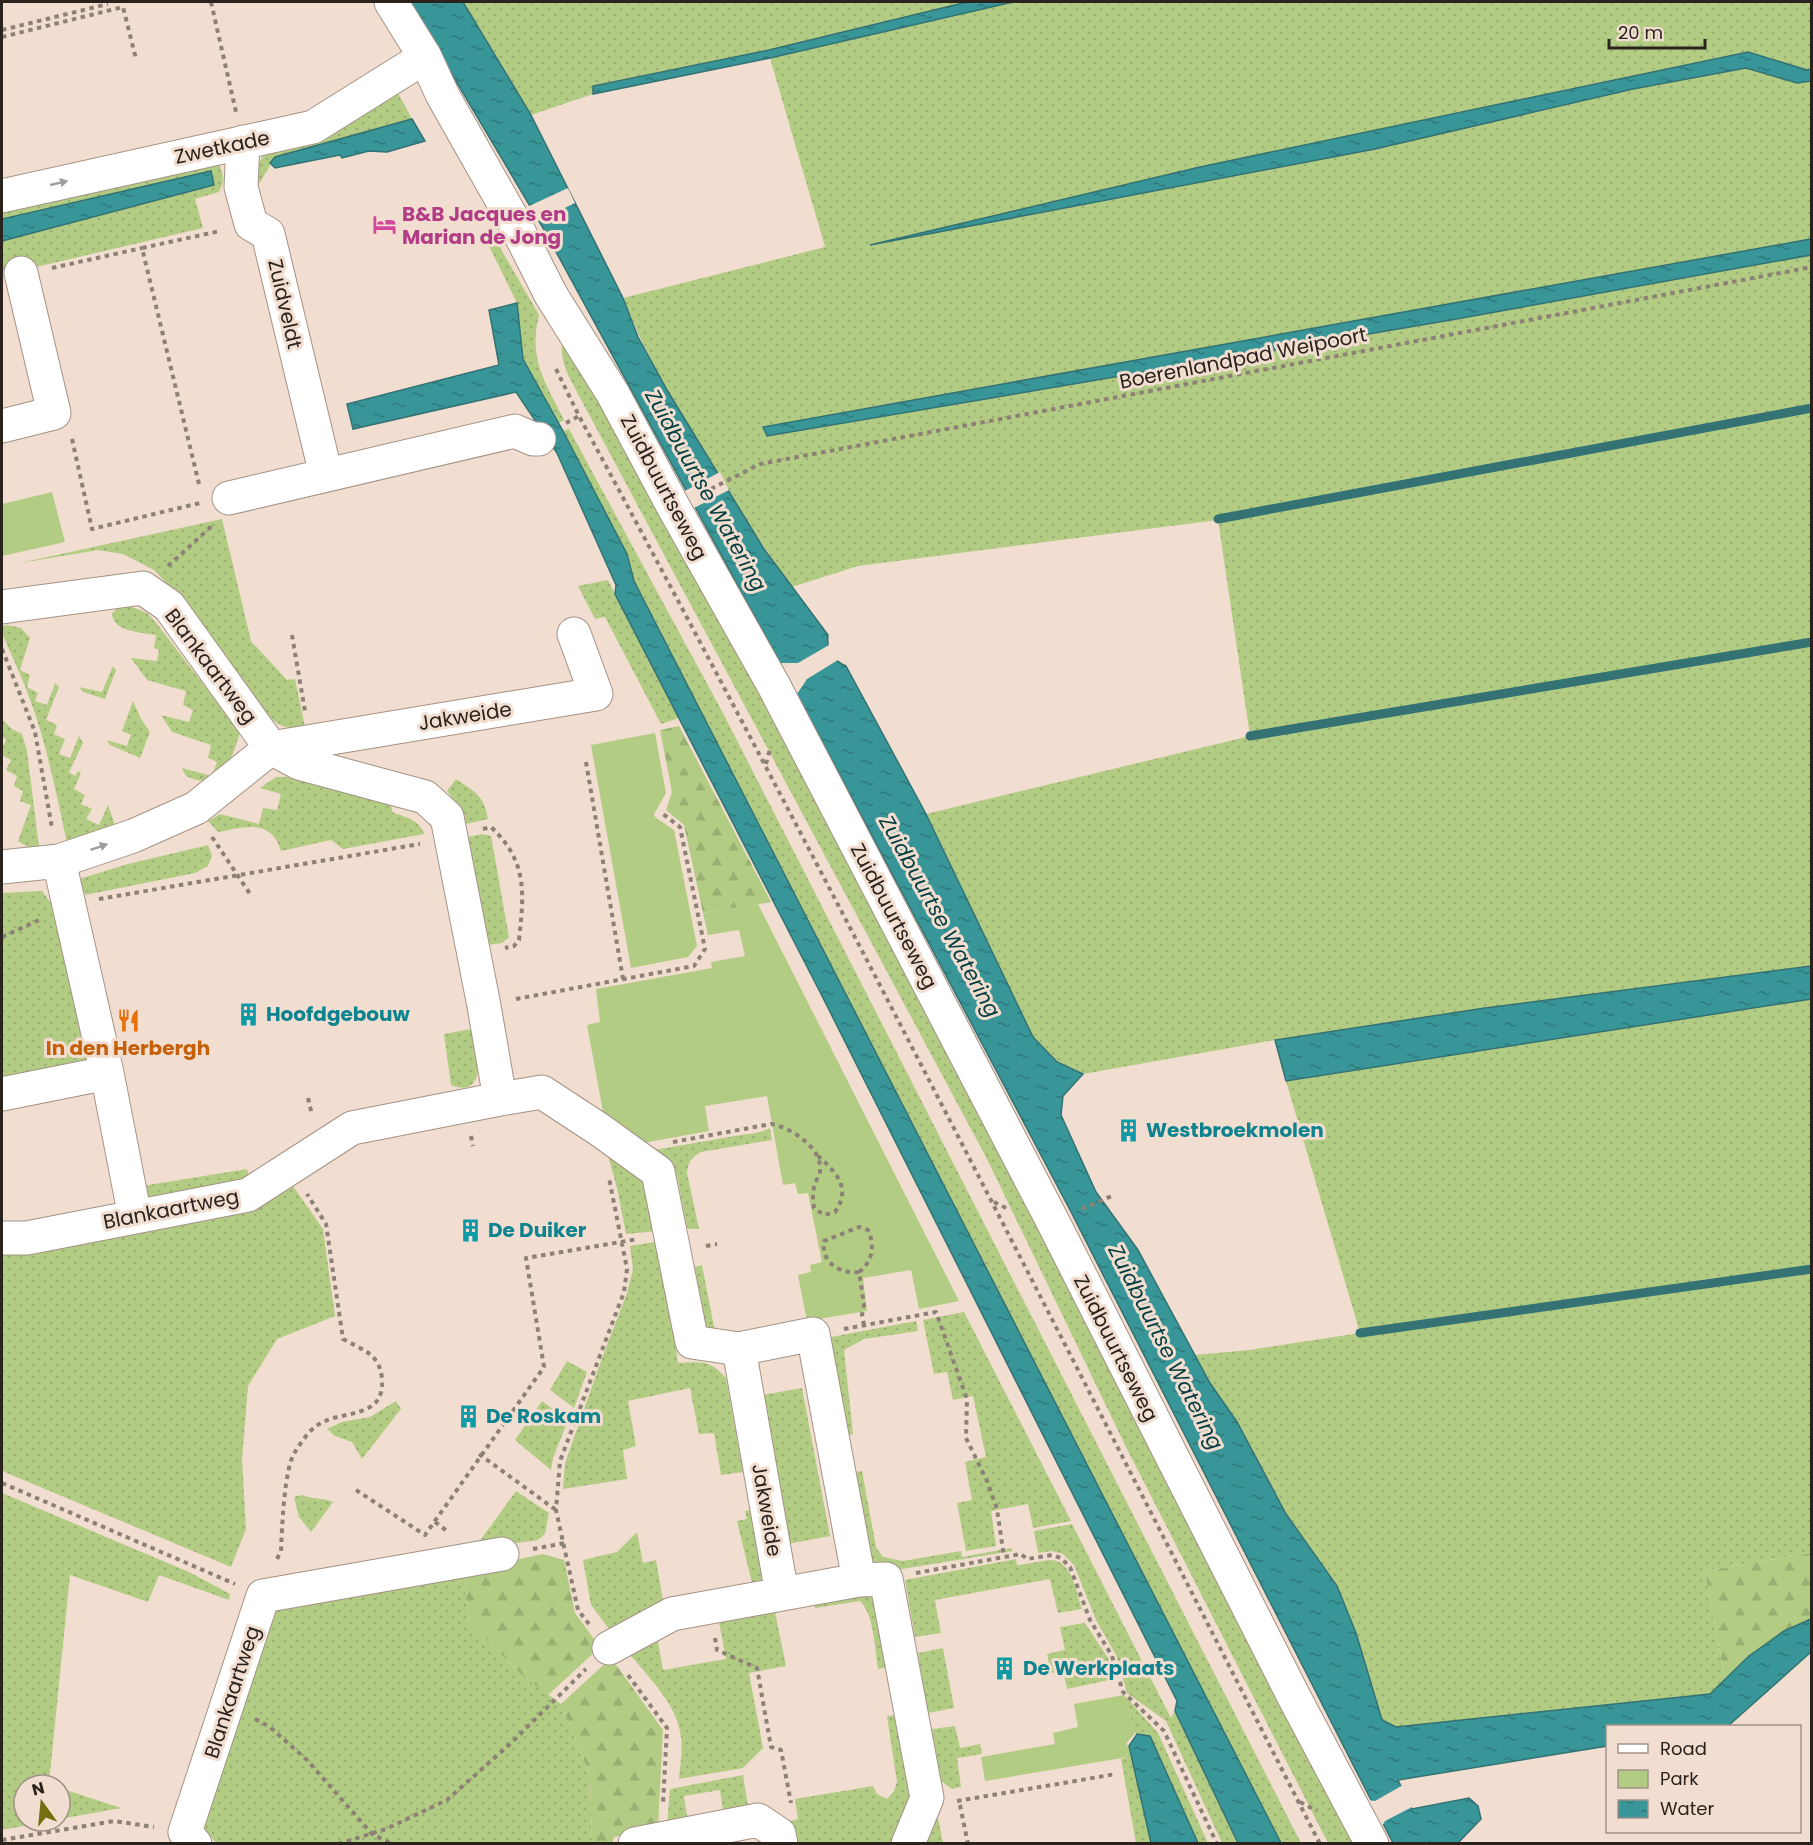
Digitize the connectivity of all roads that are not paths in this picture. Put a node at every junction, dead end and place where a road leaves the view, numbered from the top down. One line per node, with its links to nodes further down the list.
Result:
1 (391, 2): 2 (street, Zuidbuurtseweg)
2 (425, 57): 3 (street, Zwetkade); 29 (street, Zuidbuurtseweg)
3 (243, 142): 4 (street, Zwetkade, one-way to 3); 8 (street, Zuidveldt)
4 (2, 196)
5 (21, 273): 6 (street)
6 (2, 426)
7 (552, 432): 8 (street)
8 (326, 475): 9 (street)
9 (216, 500)
10 (2, 607): 12 (street, Blankaartweg)
11 (574, 634): 12 (street, Jakweide)
12 (271, 748): 13 (street, one-way to 12); 17 (street, Blankaartweg)
13 (58, 861): 14 (street); 15 (street)
14 (2, 867)
15 (107, 1073): 16 (street); 18 (street)
16 (2, 1094)
17 (500, 1099): 18 (street, Blankaartweg); 20 (street, Blankaartweg)
18 (135, 1217): 19 (street, Blankaartweg)
19 (2, 1238)
20 (739, 1349): 22 (street); 23 (street, Jakweide)
21 (502, 1554): 26 (street, Blankaartweg)
22 (872, 1579): 23 (street); 28 (street)
23 (782, 1594): 24 (street)
24 (609, 1648)
25 (776, 1836): 27 (street)
26 (190, 1838)
27 (648, 1841)
28 (908, 1844)
29 (1372, 1844)

